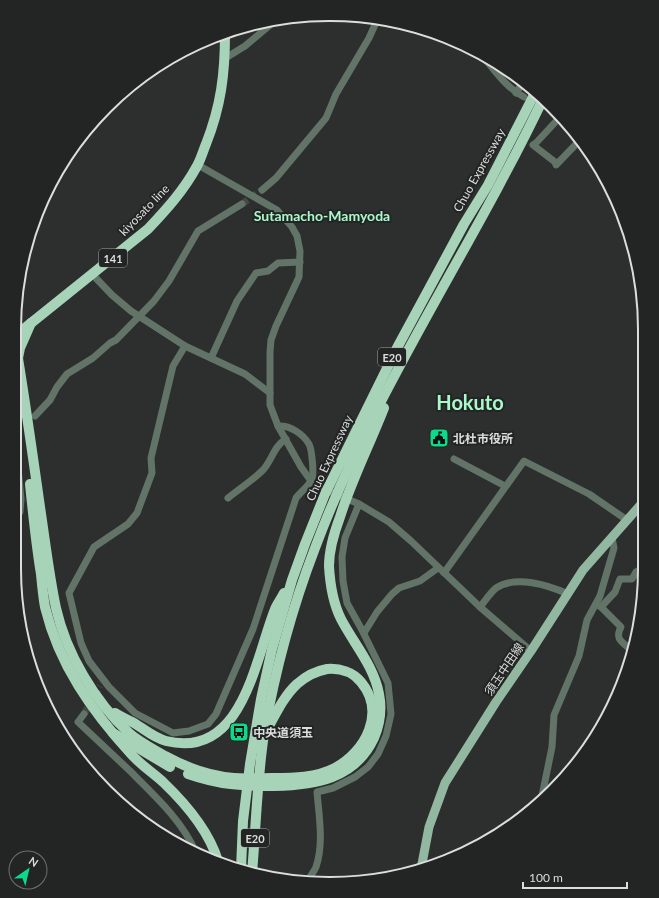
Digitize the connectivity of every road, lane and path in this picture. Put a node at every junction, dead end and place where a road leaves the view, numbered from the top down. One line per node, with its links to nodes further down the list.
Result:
1 (375, 25): 14 (street)
2 (267, 28): 4 (street)
3 (225, 39): 4 (highway, kiyosato line / 141)
4 (224, 59): 13 (highway, kiyosato line / 141)
5 (492, 67): 7 (street)
6 (520, 87): 7 (street)
7 (516, 93): 8 (street)
8 (524, 97)
9 (533, 98): 43 (highway, Chuo Expressway / E20)
10 (540, 104): 23 (highway, Chuo Expressway / E20)
11 (556, 121): 12 (street)
12 (576, 144)
13 (198, 165): 16 (street); 17 (highway, kiyosato line / 141)
14 (262, 190)
15 (242, 204): 18 (street)
16 (300, 262): 24 (street); 25 (street)
17 (92, 274): 18 (street); 19 (highway, kiyosato line / 141)
18 (139, 317): 22 (street); 27 (street)
19 (31, 323): 20 (highway, kiyosato line / 141); 21 (highway)
20 (21, 331)
21 (21, 346)
22 (185, 346): 24 (street); 32 (street)
23 (406, 354): 52 (highway); 53 (highway, Chuo Expressway / E20)
24 (211, 358): 25 (street)
25 (270, 393): 29 (street)
26 (21, 395): 39 (highway)
27 (36, 416)
28 (21, 417): 39 (highway)
29 (278, 426): 30 (street); 32 (street)
30 (286, 439): 32 (street); 34 (street)
31 (454, 460): 33 (street)
32 (311, 481): 35 (street)
33 (505, 486): 37 (street); 42 (street)
34 (228, 498)
35 (359, 504): 40 (street); 47 (street)
36 (638, 508): 37 (main road, 須玉中田線)
37 (627, 520): 38 (main road, 須玉中田線)
38 (612, 538): 44 (main road, 須玉中田線); 45 (street)
39 (41, 545): 50 (highway); 52 (highway)
40 (438, 568): 42 (street); 47 (street)
41 (638, 571): 45 (street)
42 (444, 573): 46 (street)
43 (292, 580): 50 (highway); 58 (highway, Chuo Expressway / E20)
44 (568, 594): 46 (street); 49 (main road, 須玉中田線)
45 (599, 605): 48 (street); 54 (street)
46 (480, 607): 49 (street)
47 (364, 633): 60 (street)
48 (627, 646)
49 (531, 651): 57 (main road, 須玉中田線)
50 (108, 710): 53 (highway)
51 (84, 714): 55 (street)
52 (113, 733): 56 (highway)
53 (264, 735): 59 (highway, Chuo Expressway / E20)
54 (543, 791)
55 (192, 844)
56 (216, 856)
57 (422, 863)
58 (241, 864)
59 (252, 867)
60 (310, 876)

